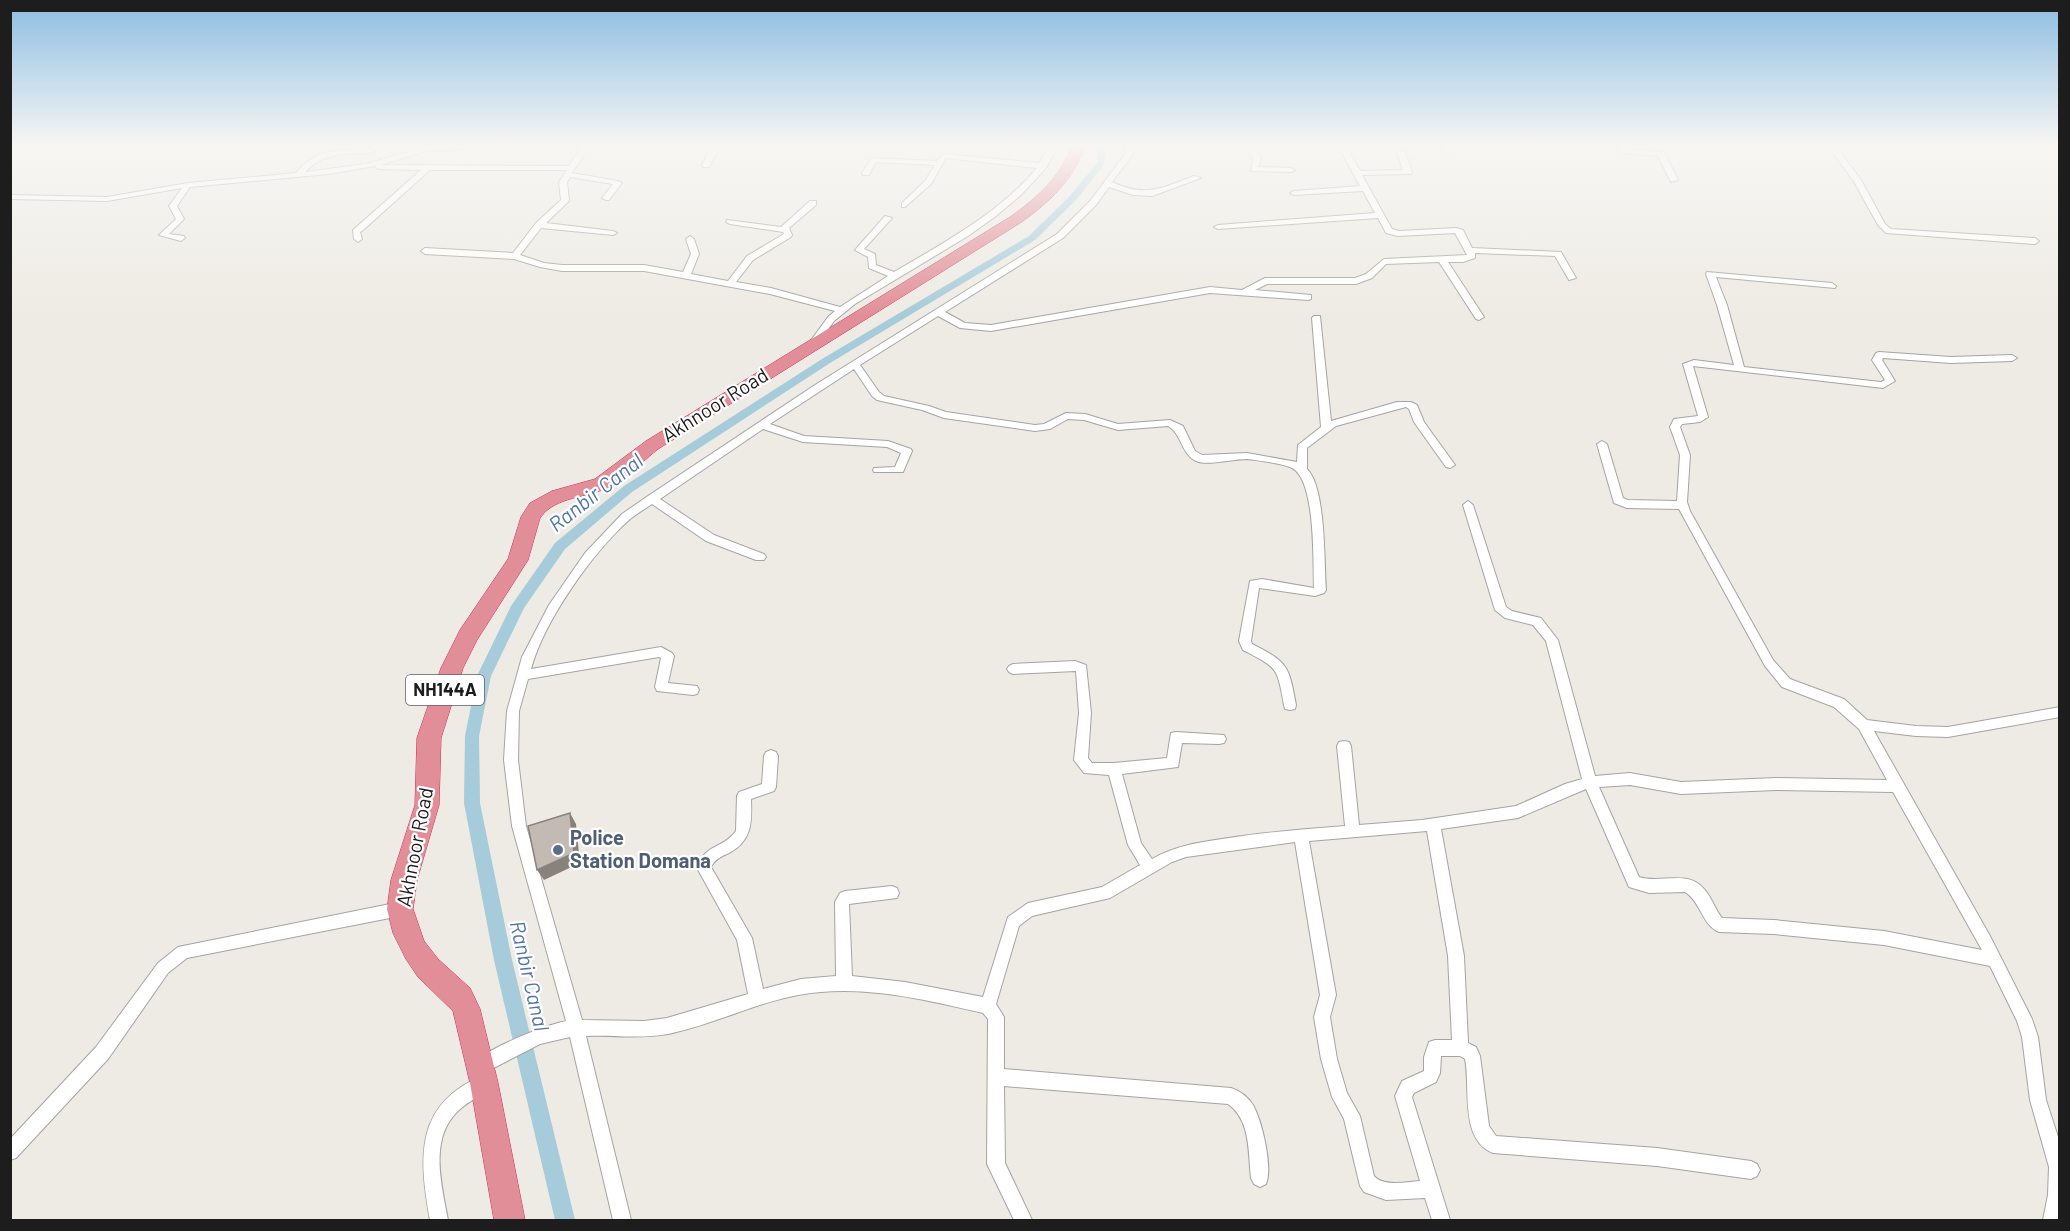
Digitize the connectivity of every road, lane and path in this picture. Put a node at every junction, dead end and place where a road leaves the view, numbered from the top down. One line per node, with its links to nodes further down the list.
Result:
1 (176, 201): 20 (street)
2 (389, 201): 21 (street)
3 (565, 201): 16 (street)
4 (908, 201): 12 (street)
5 (1008, 201): 28 (street)
6 (1022, 201): 36 (highway, Akhnoor Road / NH144A)
7 (1038, 201): 36 (highway, Akhnoor Road / NH144A)
8 (1094, 201): 35 (street)
9 (1372, 201): 13 (street)
10 (1869, 201): 23 (street)
11 (813, 204): 18 (street)
12 (904, 205)
13 (1380, 215): 17 (street); 24 (street)
14 (888, 218): 28 (street)
15 (730, 222): 18 (street)
16 (539, 225): 19 (street); 26 (street)
17 (1218, 226)
18 (784, 230): 31 (street)
19 (613, 233)
20 (181, 238)
21 (358, 239)
22 (690, 239): 29 (street)
23 (2036, 241)
24 (1468, 250): 27 (street); 30 (street)
25 (425, 251): 26 (street)
26 (515, 256): 29 (street)
27 (1442, 260): 33 (street); 37 (street)
28 (893, 275): 36 (street)
29 (686, 276): 31 (street)
30 (1572, 278)
31 (730, 284): 36 (street)
32 (1832, 286): 41 (street)
33 (1245, 292): 34 (street); 35 (street)
34 (1308, 297)
35 (938, 312): 40 (street)
36 (842, 317): 69 (highway, Akhnoor Road / NH144A)
37 (1479, 317)
38 (1317, 318): 43 (street)
39 (2012, 358): 41 (street)
40 (855, 364): 42 (street); 46 (street)
41 (1740, 369): 49 (street)
42 (763, 425): 47 (street); 48 (street)
43 (1326, 427): 45 (street); 46 (street)
44 (1602, 444): 49 (street)
45 (1450, 465)
46 (1302, 468): 55 (street)
47 (878, 470)
48 (652, 499): 51 (street); 53 (street)
49 (1683, 505): 57 (street)
50 (1468, 506): 62 (street)
51 (760, 557)
52 (1013, 669): 61 (street)
53 (523, 675): 54 (street); 74 (street)
54 (693, 690)
55 (1290, 705)
56 (2060, 712): 57 (street)
57 (1864, 725): 63 (street)
58 (1219, 739): 61 (street)
59 (1344, 746): 65 (street)
60 (771, 756): 72 (street)
61 (1114, 769): 67 (street)
62 (1590, 782): 63 (street); 64 (street); 70 (street)
63 (1897, 786): 70 (street)
64 (1433, 825): 65 (street); 75 (street)
65 (1353, 831): 66 (street)
66 (1301, 836): 67 (street); 81 (street)
67 (1150, 868): 73 (street)
68 (892, 893): 71 (street)
69 (400, 909): 76 (highway, Akhnoor Road / NH144A); 78 (street)
70 (1995, 960): 87 (street)
71 (844, 984): 72 (street); 73 (street)
72 (757, 1000): 74 (street)
73 (988, 1006): 77 (street)
74 (576, 1028): 76 (street); 84 (street)
75 (1460, 1048): 79 (street); 81 (street)
76 (482, 1075): 82 (street); 83 (highway, Akhnoor Road / NH144A)
77 (996, 1077): 80 (street); 85 (street)
78 (10, 1152)
79 (1751, 1170)
80 (1260, 1178)
81 (1431, 1189): 86 (street)
82 (439, 1221)
83 (509, 1221)
84 (622, 1221)
85 (1023, 1221)
86 (1441, 1221)
87 (2052, 1221)

